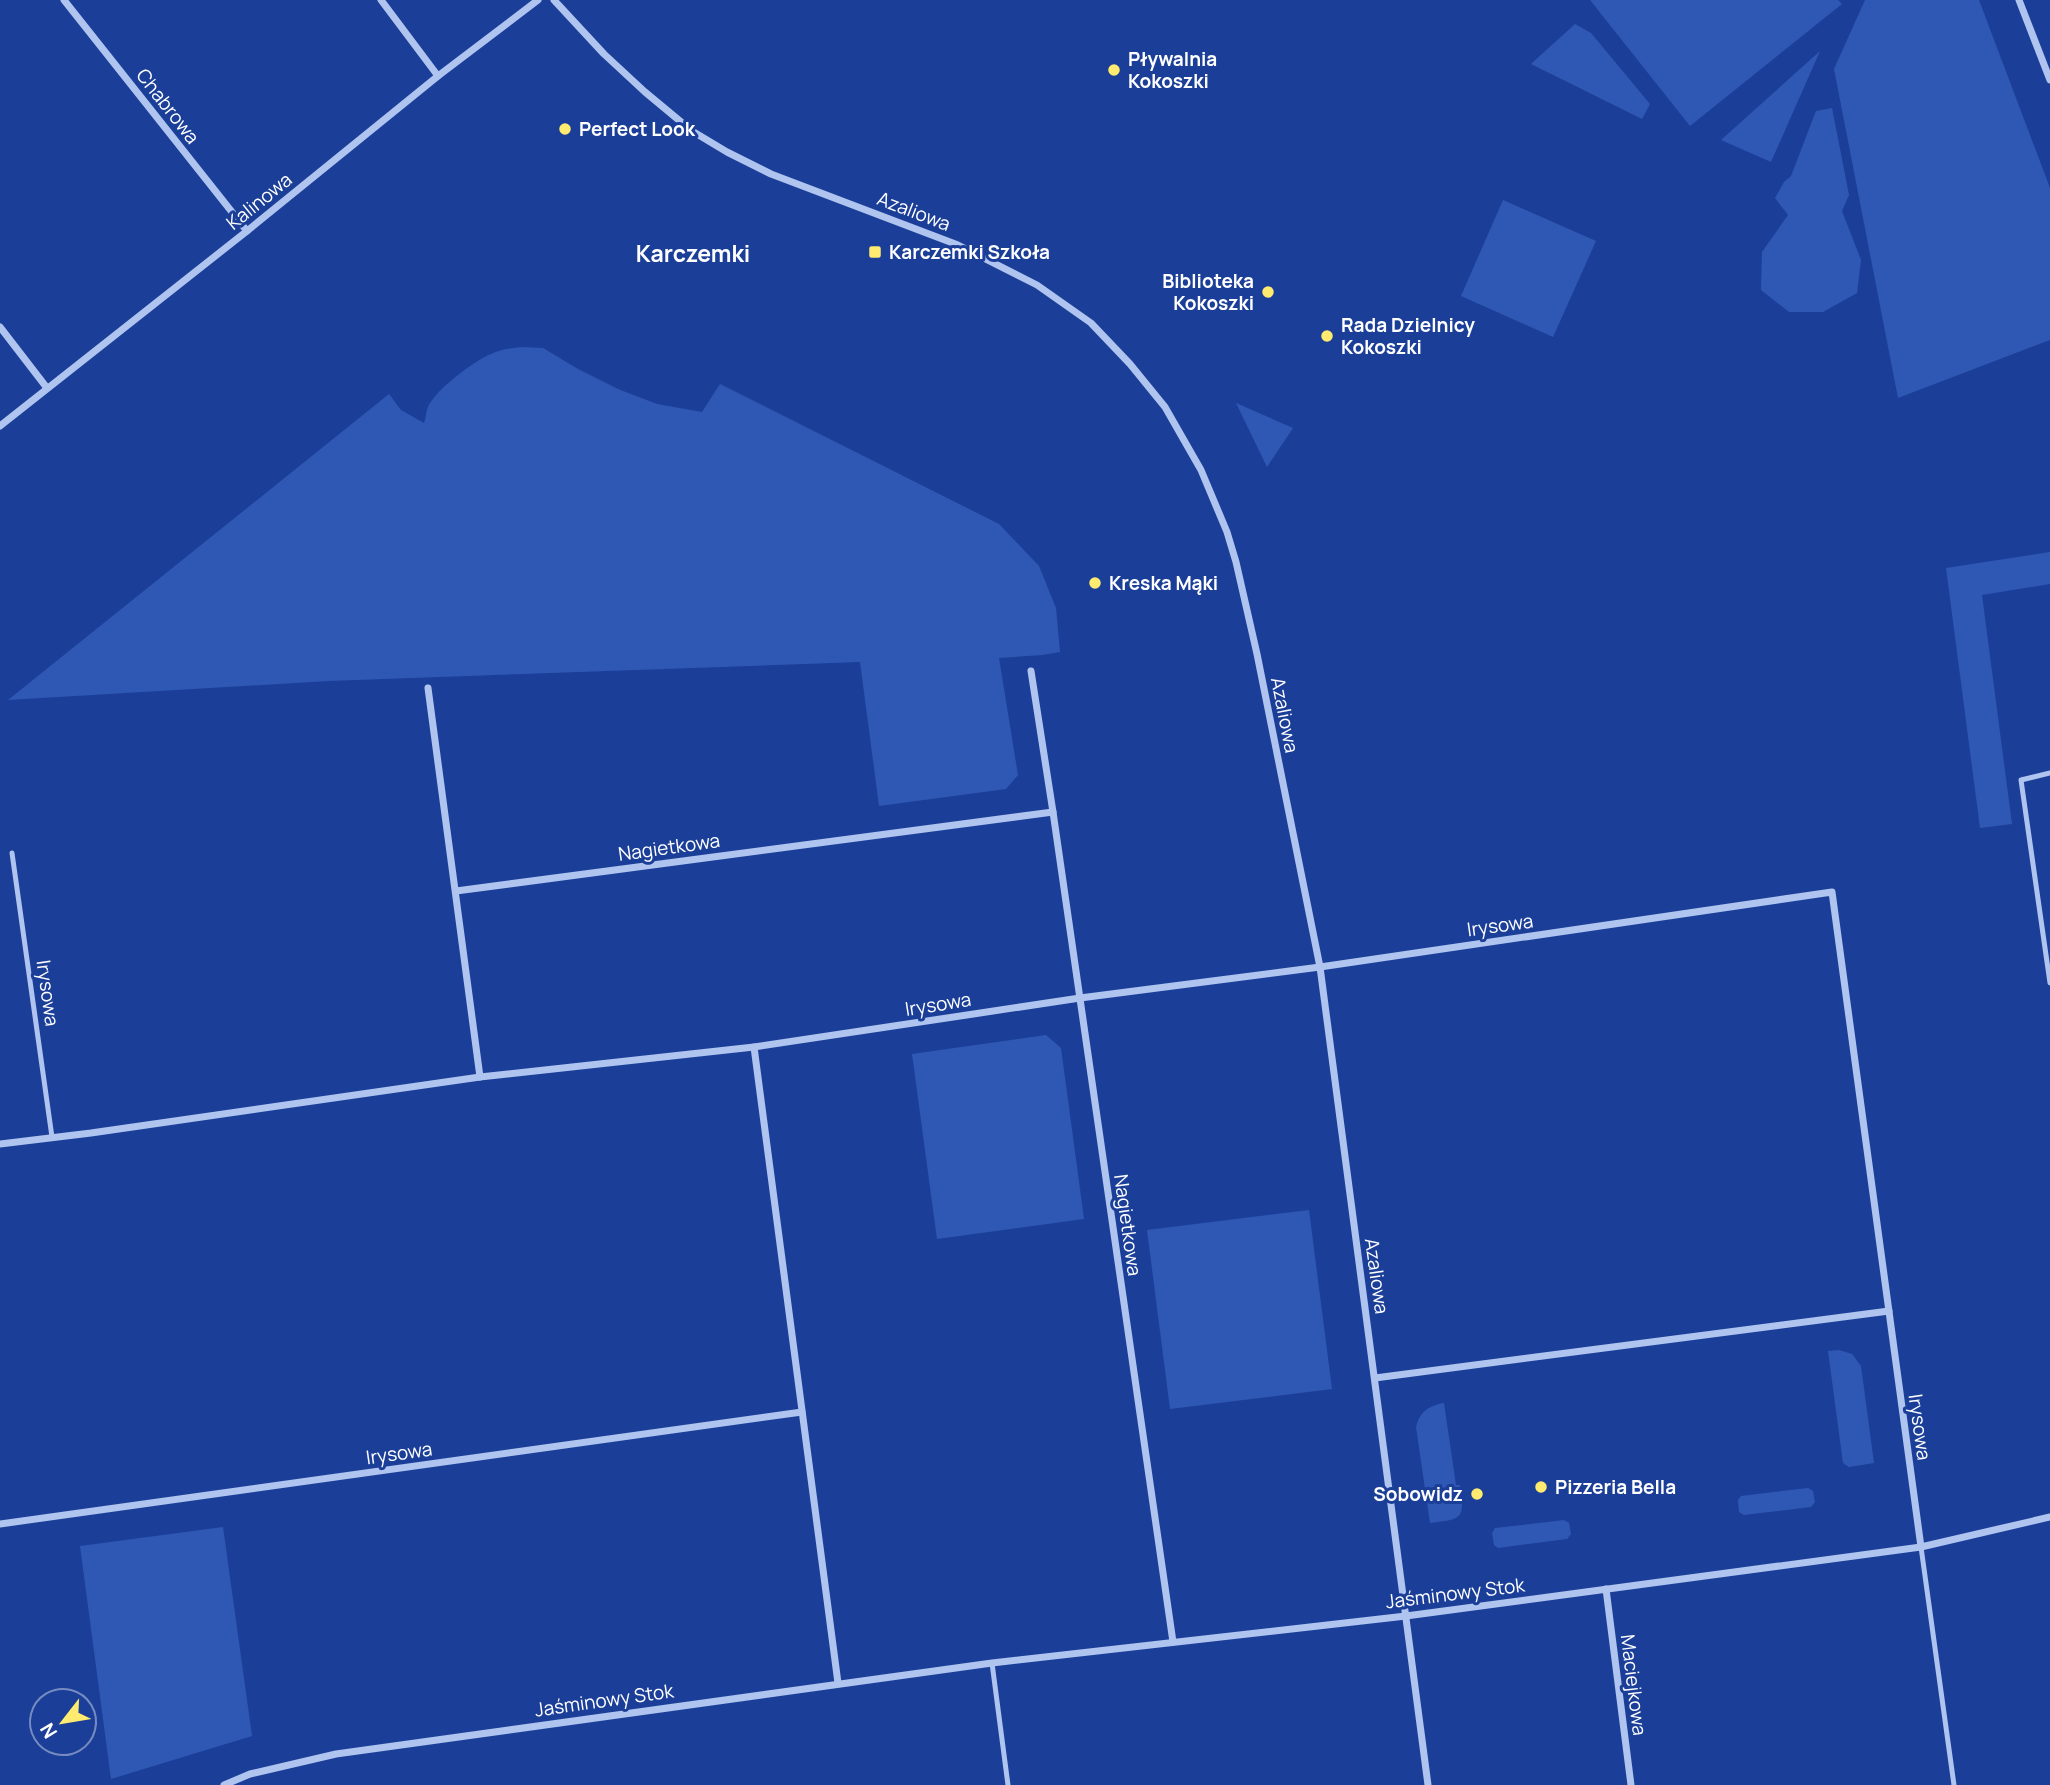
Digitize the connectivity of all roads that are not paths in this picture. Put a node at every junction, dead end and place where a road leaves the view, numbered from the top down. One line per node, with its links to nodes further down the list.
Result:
1 (64, 0): 8 (street, Chabrowa)
2 (381, 0): 6 (street)
3 (538, 0): 6 (street, Kalinowa)
4 (554, 0): 18 (street, Azaliowa)
5 (2020, 0): 7 (street)
6 (438, 76): 8 (street, Kalinowa)
7 (2050, 80)
8 (247, 231): 10 (street, Kalinowa)
9 (0, 327): 10 (street)
10 (47, 388): 11 (street, Kalinowa)
11 (0, 426)
12 (1031, 671): 15 (street, Nagietkowa)
13 (428, 688): 17 (street)
14 (2050, 773): 19 (lane)
15 (1053, 812): 17 (street, Nagietkowa); 20 (street, Nagietkowa)
16 (12, 853): 23 (lane, Irysowa)
17 (456, 891): 22 (street)
18 (1320, 967): 20 (street, Irysowa); 25 (street, Irysowa); 26 (street, Azaliowa)
19 (2050, 983)
20 (1080, 998): 21 (street, Irysowa); 33 (street, Nagietkowa)
21 (754, 1047): 22 (street, Irysowa); 27 (street)
22 (480, 1077): 23 (street, Irysowa)
23 (52, 1137): 24 (street, Irysowa)
24 (0, 1144)
25 (1889, 1311): 26 (street); 30 (street, Irysowa)
26 (1375, 1378): 32 (street, Azaliowa)
27 (802, 1412): 29 (street, Irysowa); 35 (street)
28 (2050, 1517): 30 (street, Jaśminowy Stok)
29 (0, 1524)
30 (1921, 1547): 31 (street, Jaśminowy Stok); 40 (lane)
31 (1606, 1589): 32 (street, Jaśminowy Stok); 39 (street, Maciejkowa)
32 (1406, 1616): 33 (street, Jaśminowy Stok); 38 (street, Azaliowa)
33 (1173, 1642): 34 (street, Jaśminowy Stok)
34 (992, 1662): 35 (street, Jaśminowy Stok); 37 (lane)
35 (838, 1683): 36 (street, Jaśminowy Stok)
36 (224, 1785)
37 (1008, 1785)
38 (1428, 1785)
39 (1631, 1785)
40 (1954, 1785)

